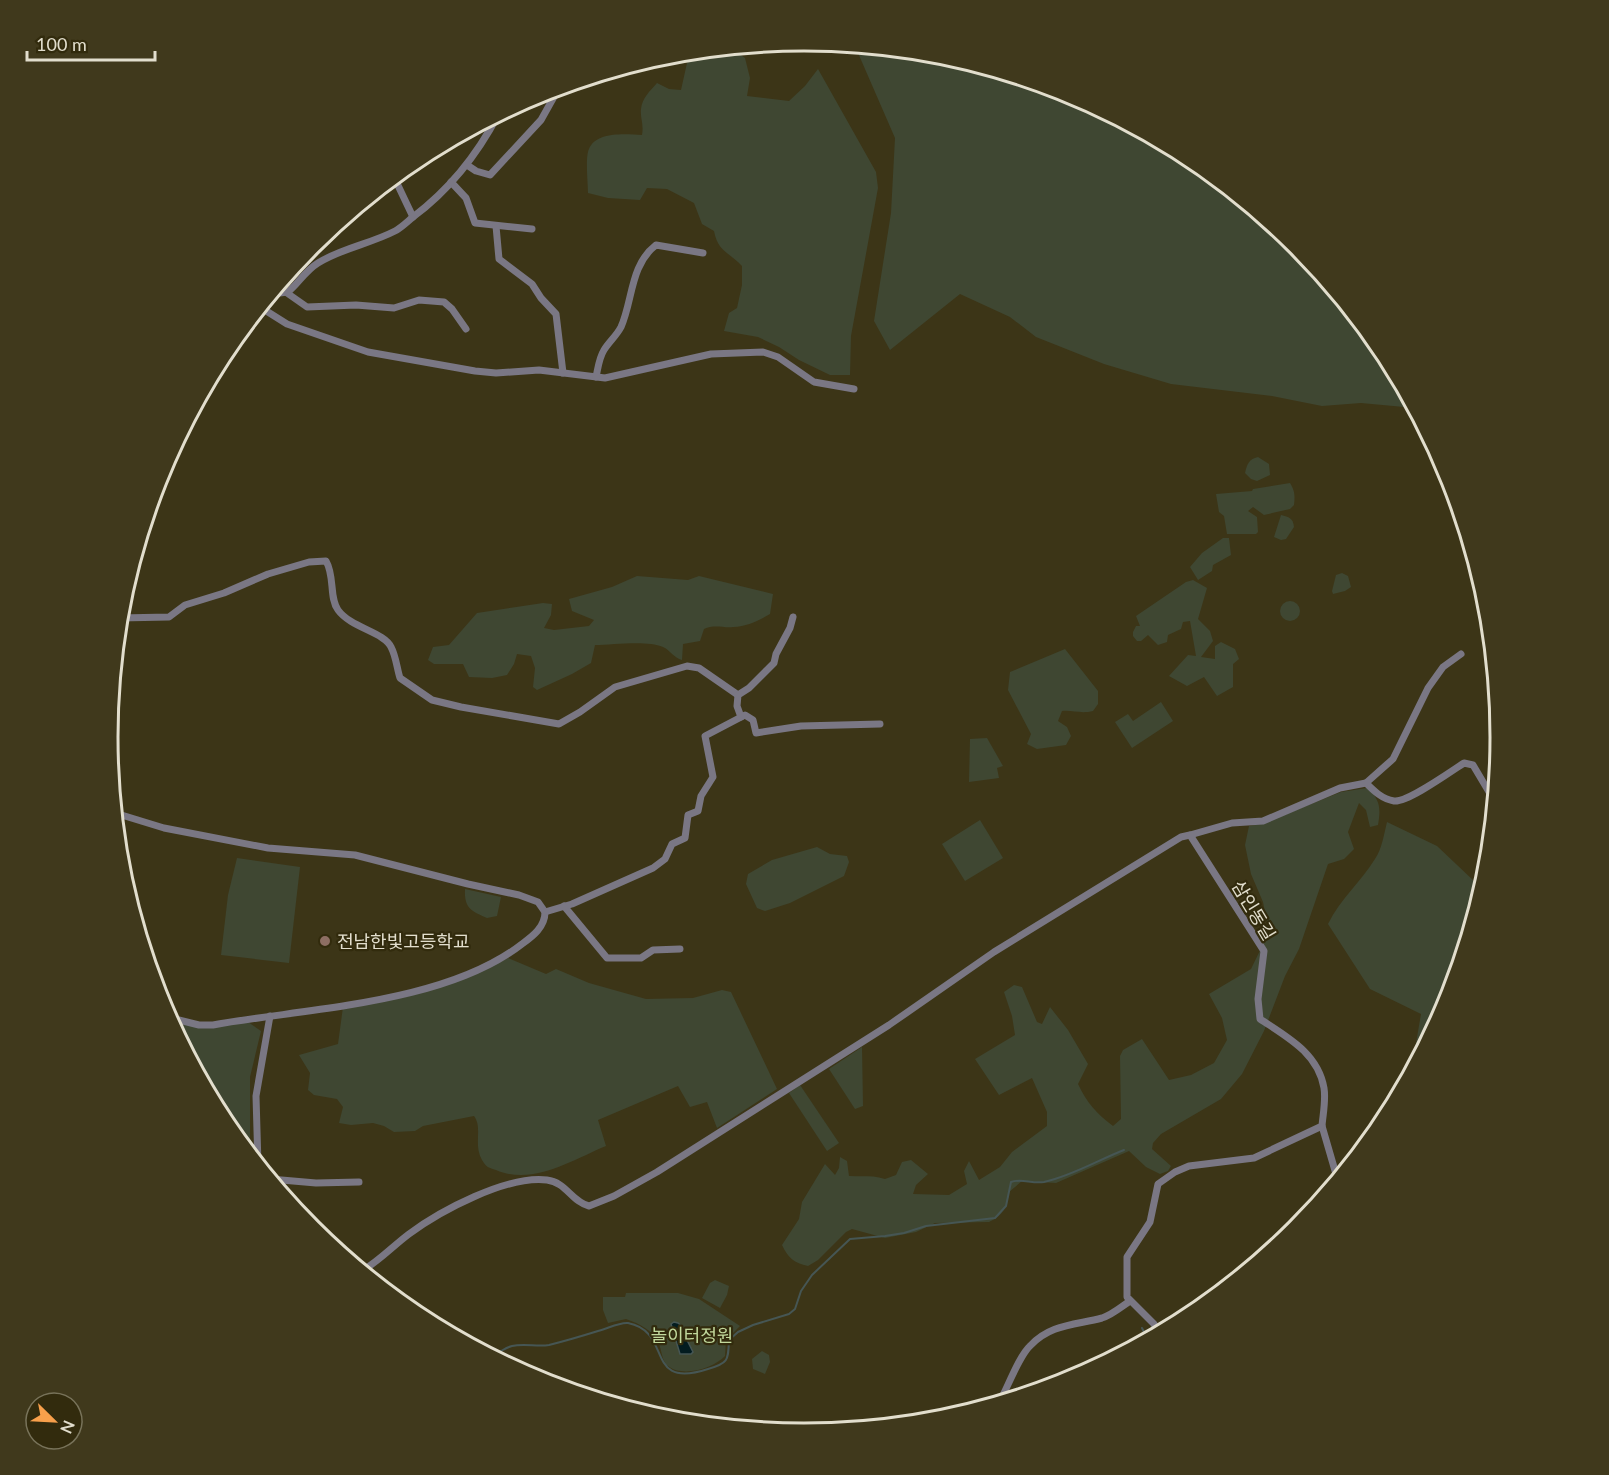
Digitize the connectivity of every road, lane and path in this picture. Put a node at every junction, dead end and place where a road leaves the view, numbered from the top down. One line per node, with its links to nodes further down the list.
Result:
1 (553, 99): 3 (street)
2 (491, 127): 3 (street)
3 (467, 165): 4 (street)
4 (451, 182): 6 (street); 7 (street)
5 (398, 185): 6 (street)
6 (413, 217): 11 (street)
7 (496, 226): 8 (street); 14 (street)
8 (532, 229)
9 (704, 254): 15 (street)
10 (281, 293): 11 (street)
11 (287, 293): 13 (street)
12 (267, 311): 14 (street)
13 (466, 329)
14 (563, 373): 15 (street)
15 (596, 377): 16 (street)
16 (854, 389)
17 (794, 617): 20 (street)
18 (129, 618): 20 (street)
19 (1461, 654): 23 (street)
20 (738, 695): 21 (street)
21 (741, 717): 22 (street); 27 (street)
22 (880, 724)
23 (1366, 783): 24 (street); 26 (street)
24 (1489, 792)
25 (123, 815): 28 (street)
26 (1190, 835): 32 (street, 삼인동길); 37 (street)
27 (564, 906): 28 (street); 29 (street)
28 (545, 912): 30 (street)
29 (680, 949)
30 (270, 1016): 31 (street); 33 (street)
31 (179, 1020)
32 (1322, 1126): 34 (street); 38 (street)
33 (258, 1152)
34 (1335, 1172)
35 (280, 1180): 36 (street)
36 (359, 1182)
37 (368, 1267)
38 (1130, 1301): 39 (street); 40 (street)
39 (1155, 1327)
40 (1003, 1395)

